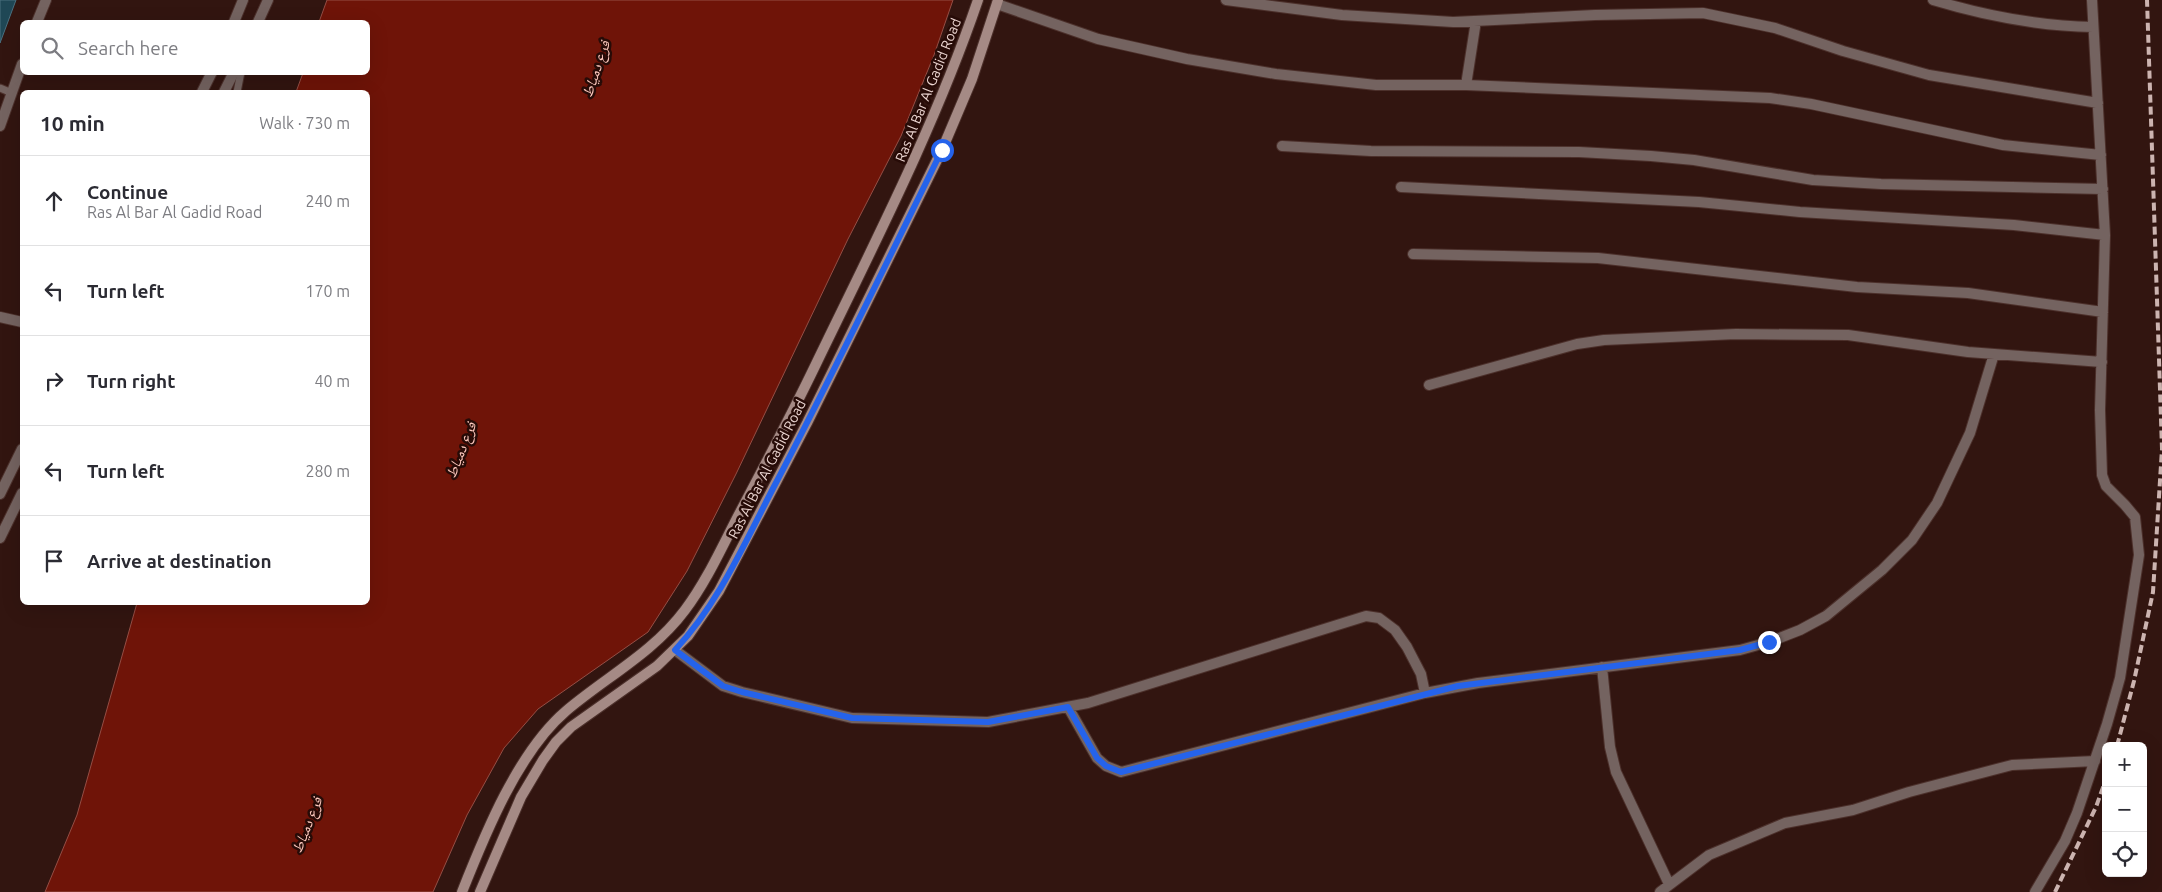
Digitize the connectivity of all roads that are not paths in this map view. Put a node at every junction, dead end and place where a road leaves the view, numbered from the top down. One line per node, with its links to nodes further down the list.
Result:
1 (46, 0): 9 (street)
2 (243, 0): 10 (street)
3 (268, 0): 11 (street)
4 (978, 0): 39 (main road, Ras Al Bar Al Gadid Road)
5 (1226, 0): 12 (street)
6 (1933, 0): 13 (street)
7 (2092, 0): 13 (street)
8 (997, 2): 18 (street); 40 (main road, Ras Al Bar Al Gadid Road)
9 (38, 20)
10 (235, 20)
11 (259, 20)
12 (1476, 21): 18 (street); 24 (street)
13 (2093, 27): 24 (street)
14 (20, 70): 23 (street)
15 (210, 75): 20 (street)
16 (232, 75): 21 (street)
17 (240, 75): 22 (lane)
18 (1466, 85): 28 (street)
19 (0, 88): 23 (lane)
20 (203, 90)
21 (225, 90)
22 (237, 90)
23 (12, 93): 25 (street)
24 (2098, 103): 28 (street)
25 (3, 108): 26 (street)
26 (0, 126)
27 (1282, 146): 30 (street)
28 (2101, 154): 30 (street)
29 (1400, 187): 31 (street)
30 (2102, 189): 31 (street)
31 (2105, 235): 33 (street)
32 (1413, 254): 33 (street)
33 (2103, 312): 37 (street)
34 (0, 317): 35 (street)
35 (20, 322)
36 (1994, 354): 37 (street); 38 (street); 46 (street)
37 (2102, 362): 49 (street)
38 (1429, 384)
39 (792, 413): 40 (main road); 51 (main road, Ras Al Bar Al Gadid Road)
40 (807, 423): 45 (main road, Ras Al Bar Al Gadid Road)
41 (20, 453): 42 (street)
42 (0, 494)
43 (20, 497): 44 (street)
44 (0, 538)
45 (675, 650): 48 (street); 52 (main road, Ras Al Bar Al Gadid Road)
46 (1602, 667): 47 (street); 50 (street)
47 (1425, 693): 48 (street); 48 (street)
48 (1068, 707)
49 (2095, 761): 50 (street); 54 (street)
50 (1669, 884): 53 (street)
51 (462, 892)
52 (480, 892)
53 (1660, 892)
54 (2035, 892)

